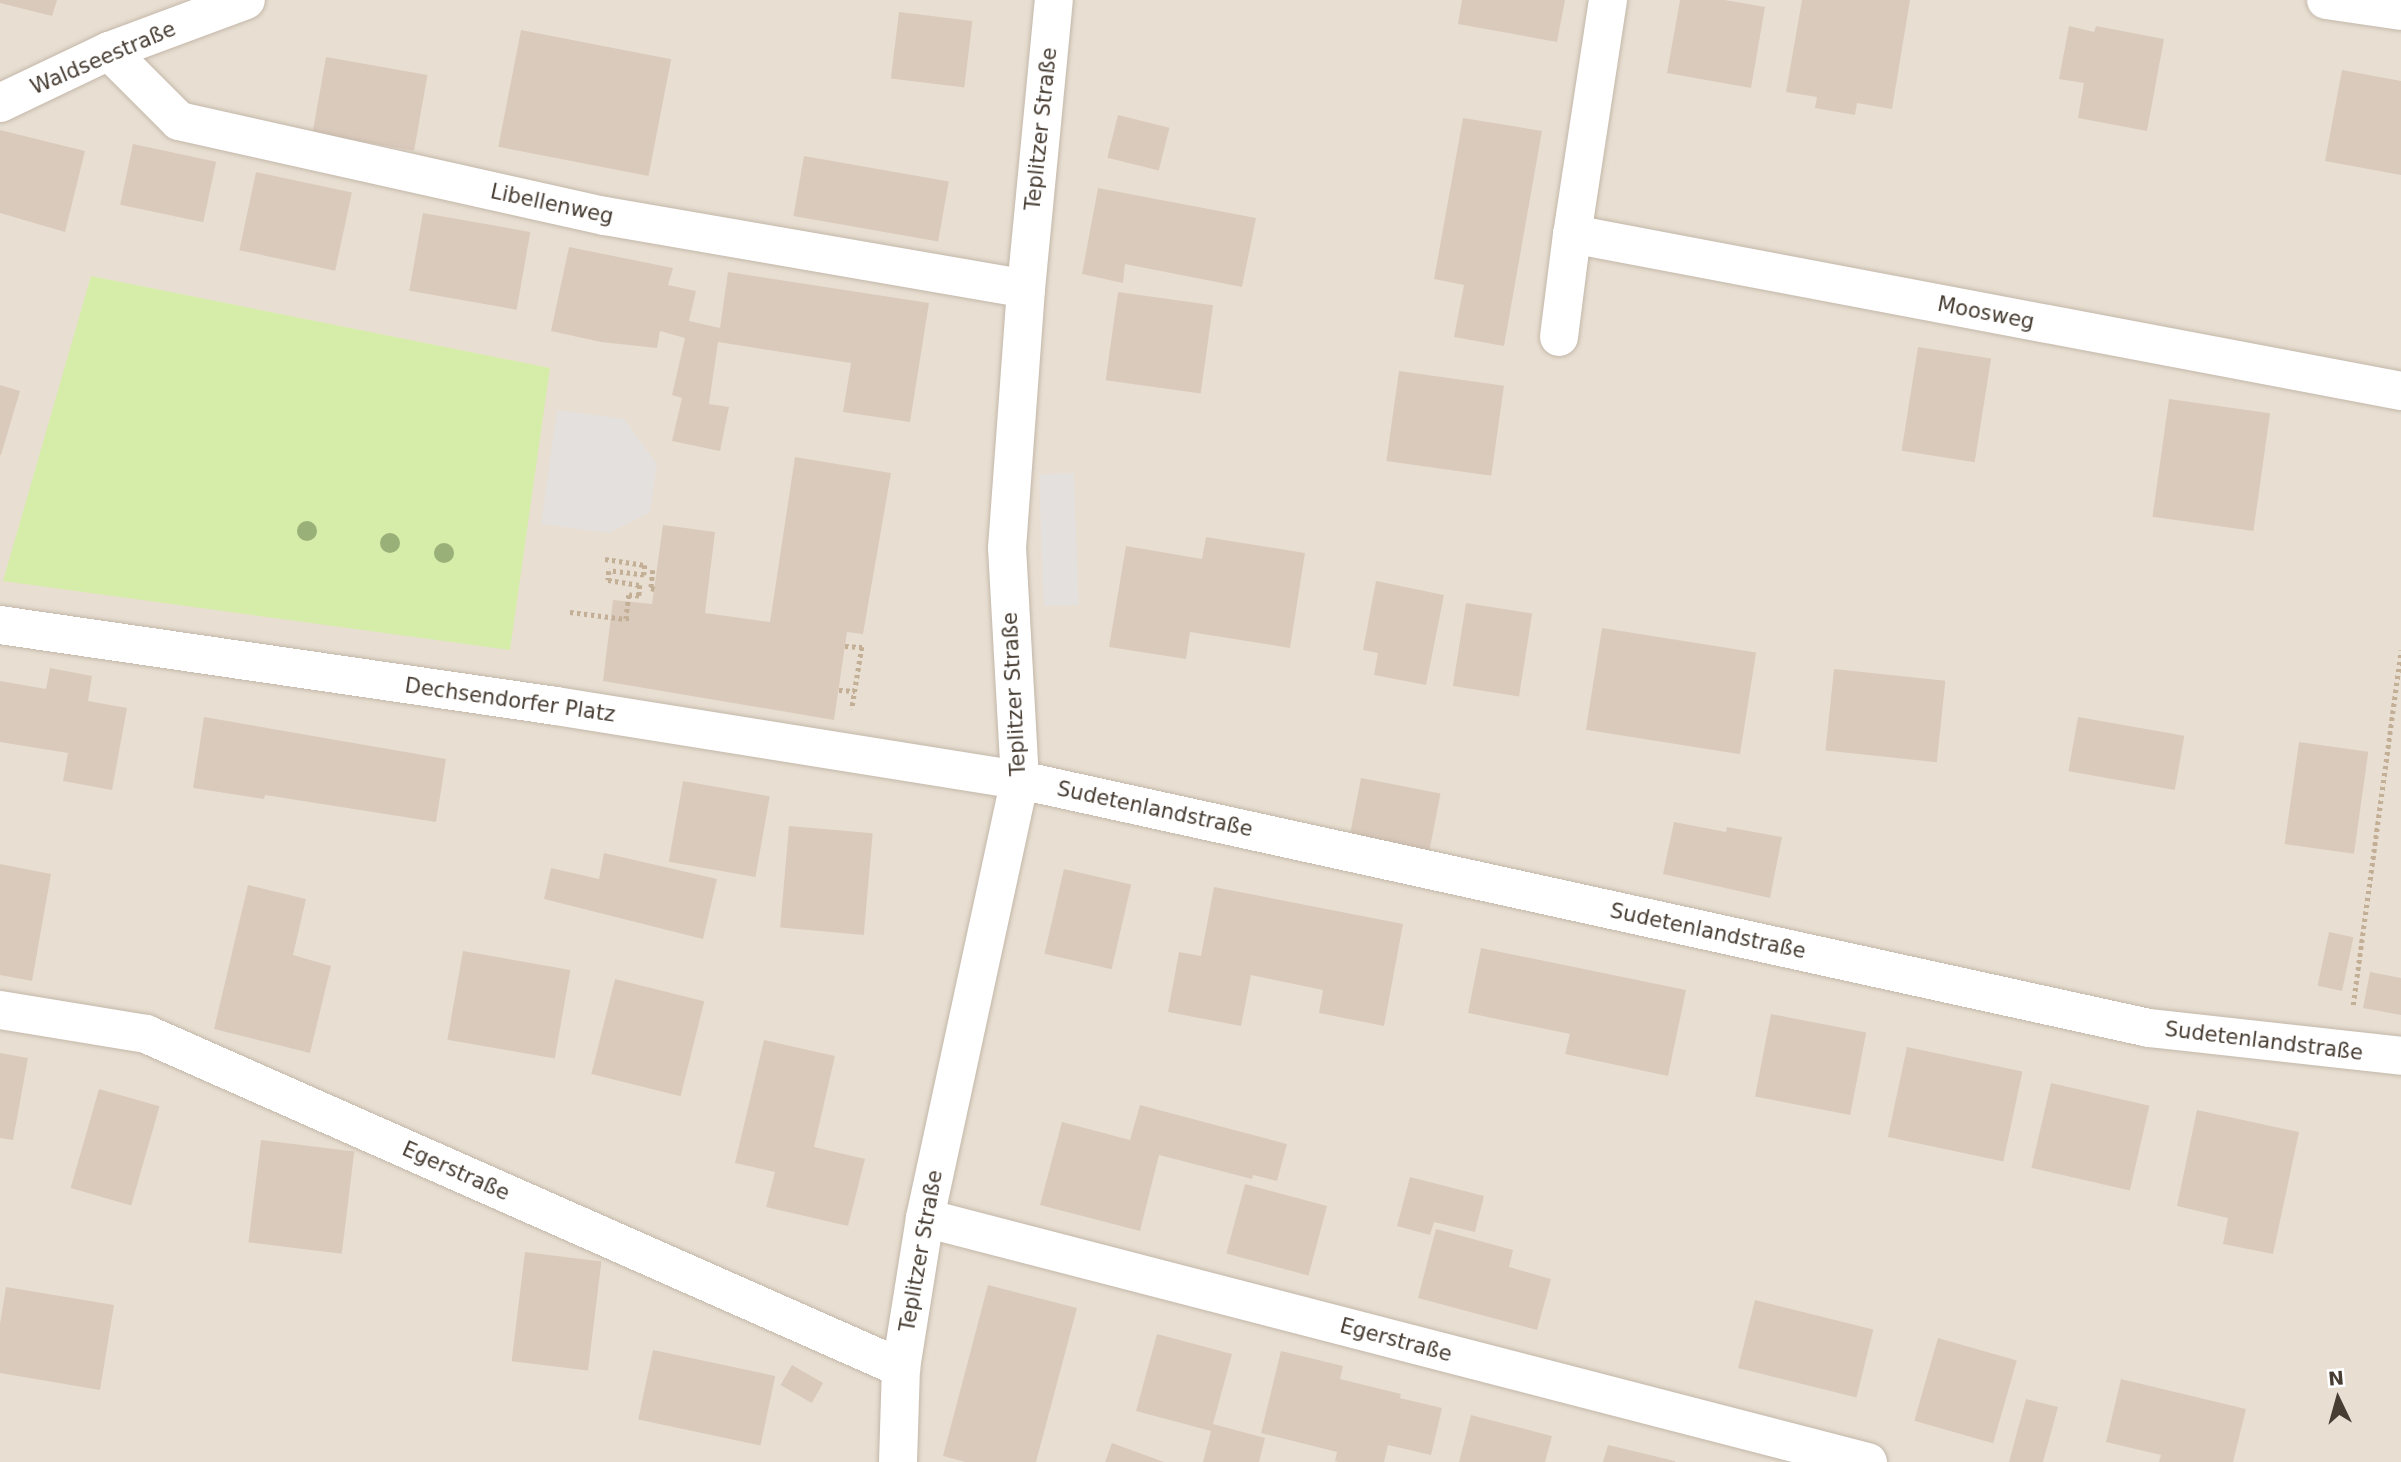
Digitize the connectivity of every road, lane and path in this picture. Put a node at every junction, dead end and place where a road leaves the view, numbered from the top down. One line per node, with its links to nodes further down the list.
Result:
1 (246, 0): 6 (street, Waldseestraße)
2 (1054, 0): 9 (street, Teplitzer Straße)
3 (1608, 0): 8 (street)
4 (2326, 0): 5 (street)
5 (2401, 11)
6 (109, 51): 7 (street, Waldseestraße); 9 (street, Libellenweg)
7 (0, 103)
8 (1572, 234): 10 (street); 11 (street, Moosweg)
9 (1026, 289): 22 (street, Teplitzer Straße)
10 (1559, 337)
11 (2401, 391)
12 (605, 559): 15 (path)
13 (653, 570): 14 (path)
14 (655, 589)
15 (570, 612)
16 (0, 625): 21 (street, Dechsendorfer Platz)
17 (845, 646): 20 (path)
18 (2401, 650): 24 (path)
19 (839, 690): 20 (path)
20 (855, 691): 21 (path)
21 (844, 752): 22 (street, Dechsendorfer Platz)
22 (1020, 780): 24 (street, Sudetenlandstraße); 26 (street, Teplitzer Straße)
23 (0, 1010): 27 (street, Egerstraße)
24 (2347, 1051): 25 (street, Sudetenlandstraße)
25 (2401, 1056)
26 (925, 1218): 27 (street, Teplitzer Straße); 29 (street, Egerstraße)
27 (901, 1368): 28 (street, Teplitzer Straße)
28 (898, 1462)
29 (1868, 1462)

